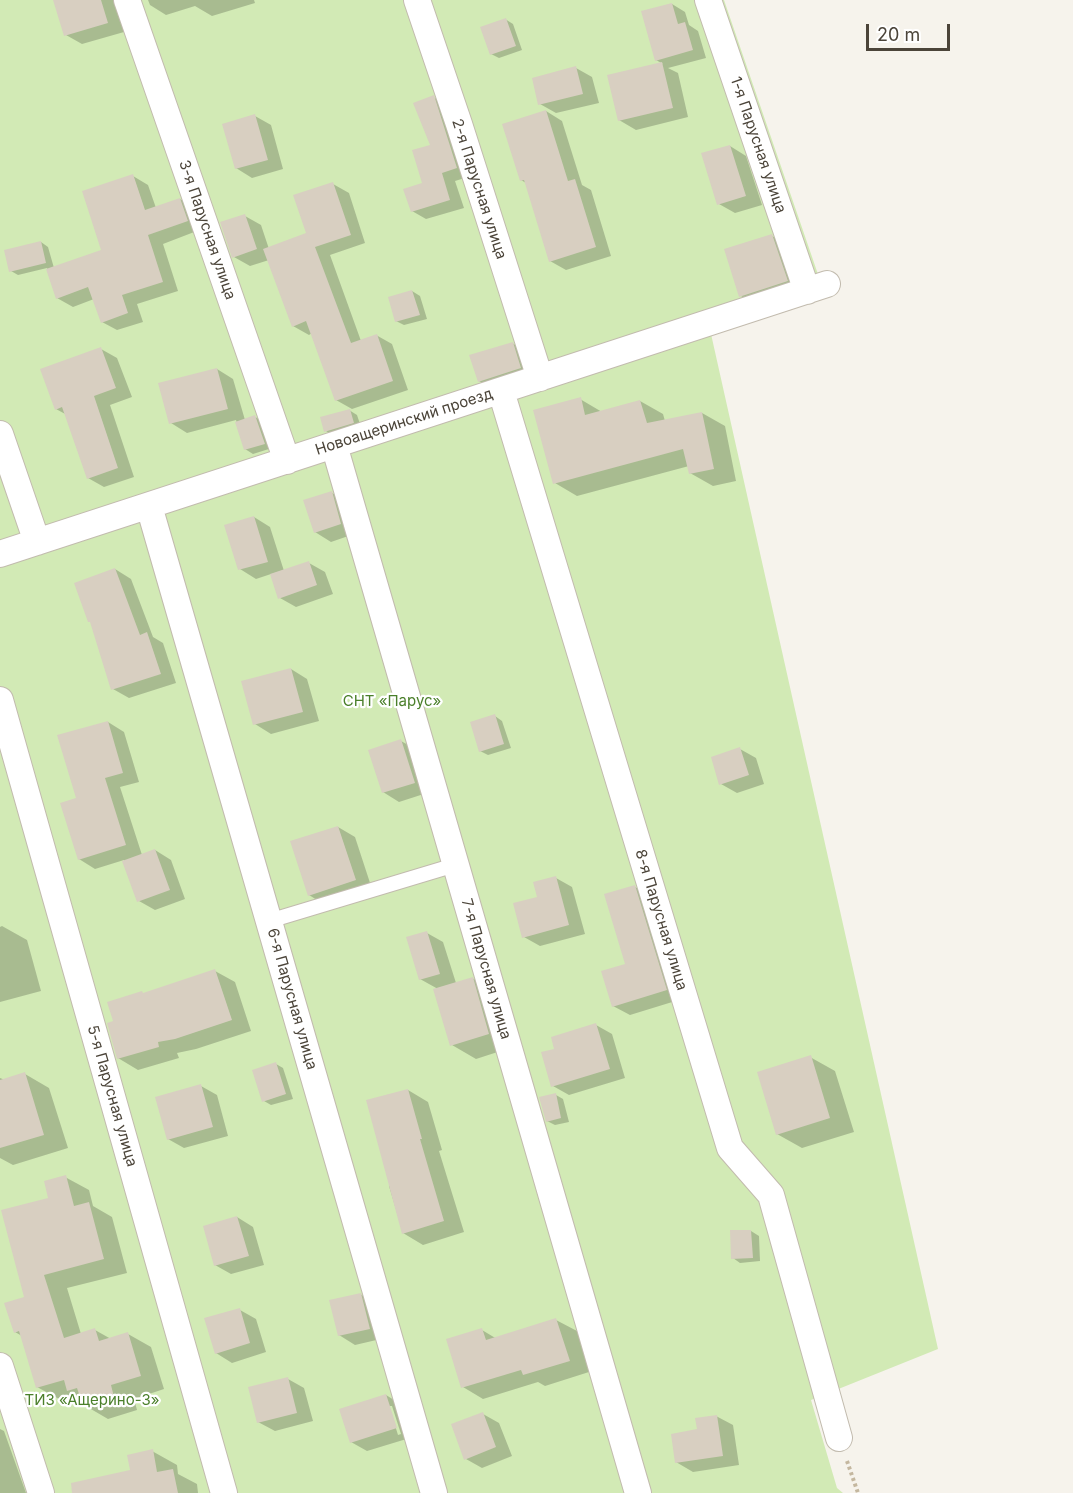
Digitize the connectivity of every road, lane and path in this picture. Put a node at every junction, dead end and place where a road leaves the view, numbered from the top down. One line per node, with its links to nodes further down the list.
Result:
1 (127, 0): 9 (street, 3-я Парусная улица)
2 (417, 0): 5 (street, 2-я Парусная улица)
3 (708, 0): 4 (street, 1-я Парусная улица)
4 (817, 287): 5 (street, Новоащеринский проезд)
5 (540, 378): 6 (street, Новоащеринский проезд)
6 (501, 391): 8 (street, Новоащеринский проезд); 17 (street, 8-я Парусная улица)
7 (0, 434): 11 (street)
8 (334, 445): 9 (street, Новоащеринский проезд); 14 (street, 7-я Парусная улица)
9 (287, 460): 10 (street, Новоащеринский проезд)
10 (149, 506): 11 (street, Новоащеринский проезд); 15 (street, 6-я Парусная улица)
11 (37, 542): 12 (street, Новоащеринский проезд)
12 (0, 554)
13 (0, 700): 19 (street, 5-я Парусная улица)
14 (455, 865): 15 (lane); 21 (street, 7-я Парусная улица)
15 (269, 921): 20 (street, 6-я Парусная улица)
16 (0, 1366): 18 (street)
17 (839, 1438)
18 (41, 1493)
19 (224, 1493)
20 (434, 1493)
21 (638, 1493)

